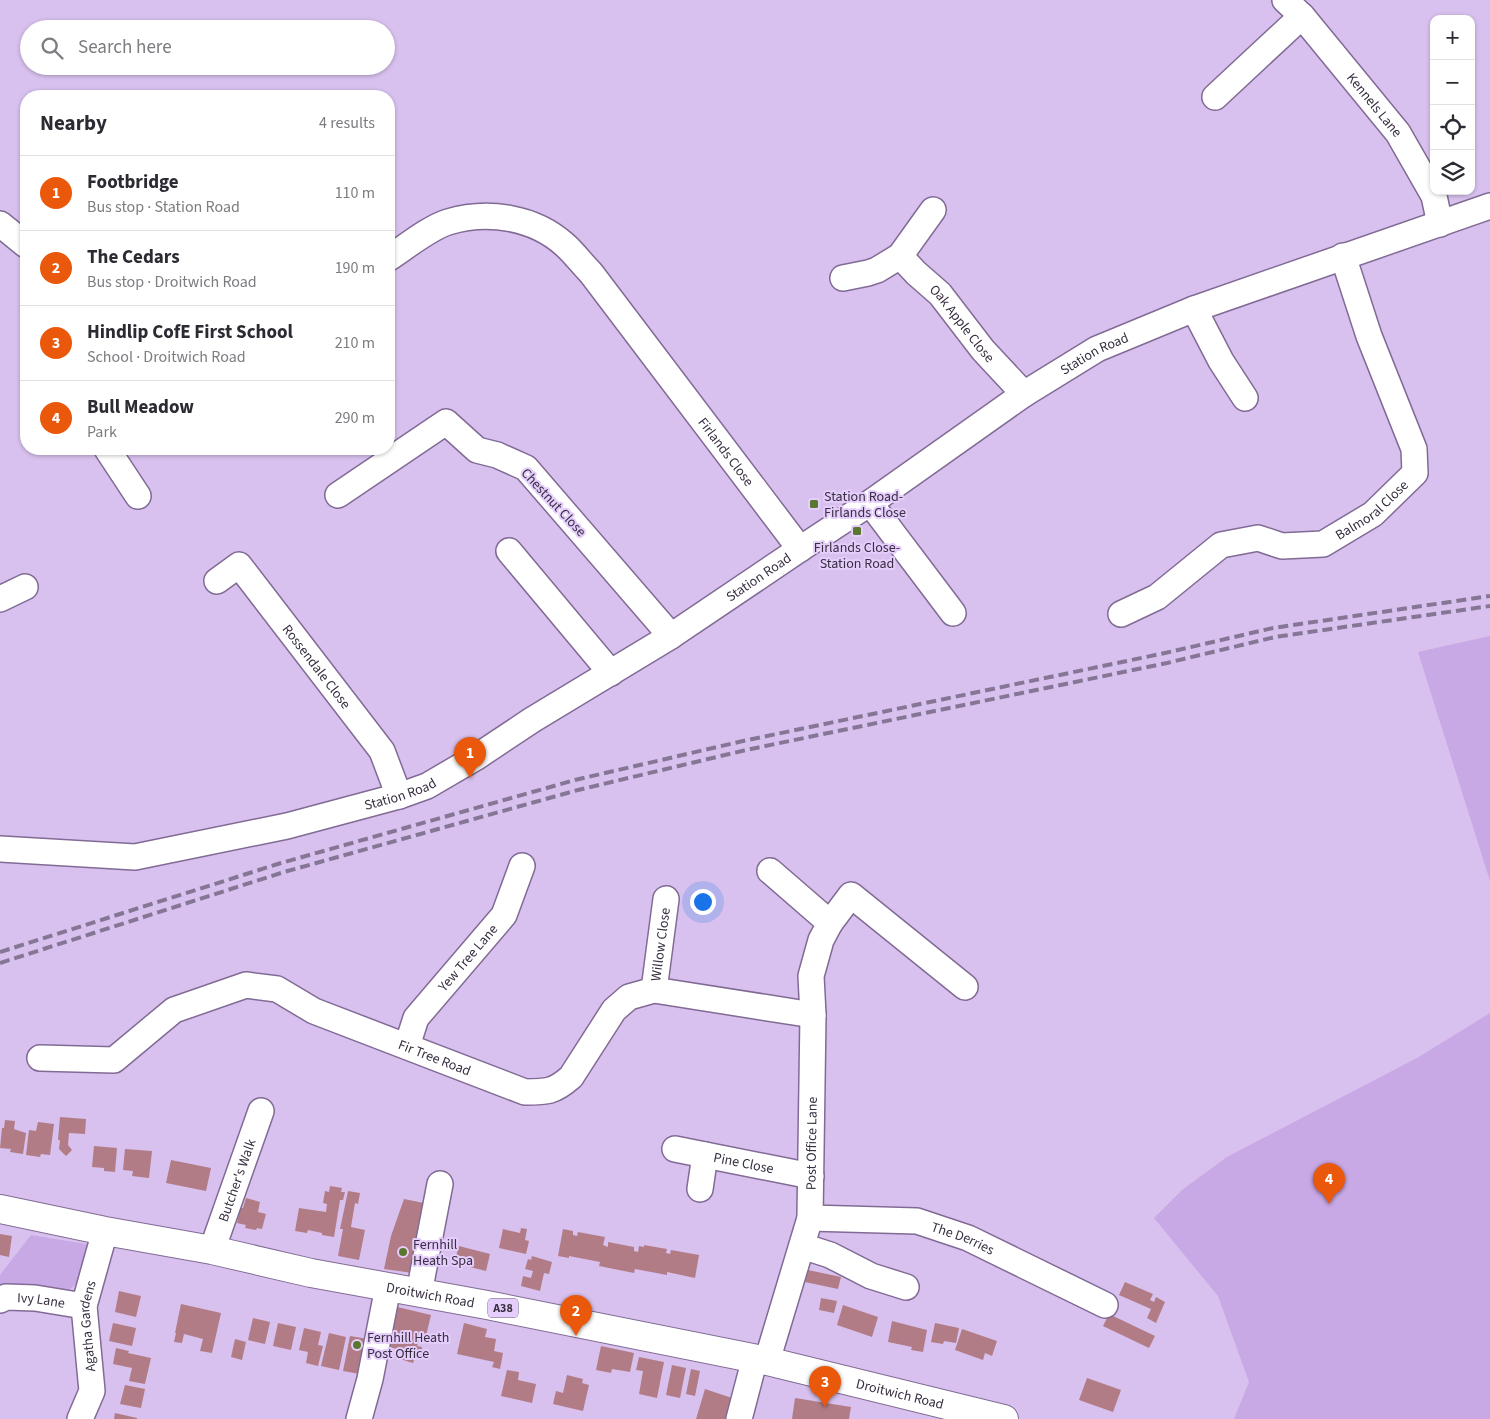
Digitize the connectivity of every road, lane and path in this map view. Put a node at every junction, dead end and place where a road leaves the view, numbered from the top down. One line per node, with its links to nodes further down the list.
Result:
1 (1293, 8): 2 (street); 6 (street, Kennels Lane)
2 (1216, 96)
3 (1490, 206): 6 (street, Station Road)
4 (933, 210): 9 (street)
5 (0, 224): 7 (street)
6 (1440, 224): 10 (street, Station Road)
7 (20, 240)
8 (395, 254): 19 (street, Firlands Close)
9 (900, 256): 11 (street); 13 (street, Oak Apple Close)
10 (1343, 256): 12 (street, Station Road); 25 (street, Balmoral Close)
11 (844, 278)
12 (1194, 309): 13 (street, Station Road); 14 (street)
13 (1024, 394): 18 (street, Station Road)
14 (1245, 398)
15 (113, 455): 16 (street)
16 (136, 480)
17 (338, 495): 26 (street, Chestnut Close)
18 (870, 503): 19 (street, Station Road); 24 (street)
19 (800, 549): 26 (street, Station Road)
20 (509, 552): 27 (street)
21 (217, 580): 28 (street, Rossendale Close)
22 (25, 587): 23 (street)
23 (0, 598)
24 (953, 613)
25 (1121, 614)
26 (671, 636): 27 (street, Station Road)
27 (611, 673): 28 (street, Station Road)
28 (399, 796): 29 (street, Station Road)
29 (0, 849)
30 (522, 866): 37 (street, Yew Tree Lane)
31 (770, 871): 33 (street)
32 (666, 899): 35 (street, Willow Close)
33 (830, 923): 34 (street, Post Office Lane); 36 (street, Post Office Lane)
34 (965, 987)
35 (654, 990): 36 (street, Fir Tree Road); 37 (street, Fir Tree Road)
36 (813, 1014): 42 (street, Post Office Lane)
37 (407, 1046): 38 (street, Fir Tree Road)
38 (40, 1058)
39 (261, 1111): 49 (street, Butcher's Walk)
40 (675, 1149): 41 (street, Pine Close)
41 (705, 1155): 42 (street, Pine Close); 44 (street)
42 (811, 1176): 46 (street, Post Office Lane)
43 (440, 1184): 52 (street)
44 (700, 1189)
45 (0, 1209): 47 (main road, Droitwich Road / A38)
46 (810, 1218): 48 (street, Post Office Lane); 54 (street, The Derries)
47 (105, 1231): 49 (main road, Droitwich Road / A38); 55 (street, Agatha Gardens)
48 (802, 1246): 51 (street); 56 (street, Post Office Lane)
49 (212, 1250): 50 (main road, Droitwich Road / A38)
50 (388, 1287): 52 (main road, Droitwich Road / A38); 58 (street)
51 (906, 1287)
52 (419, 1292): 56 (main road, Droitwich Road / A38)
53 (0, 1300): 55 (street, Ivy Lane)
54 (1105, 1305)
55 (84, 1306): 57 (street, Agatha Gardens)
56 (761, 1360): 59 (street, Post Office Lane); 60 (main road, Droitwich Road / A38)
57 (80, 1419)
58 (359, 1419)
59 (739, 1419)
60 (1004, 1419)

